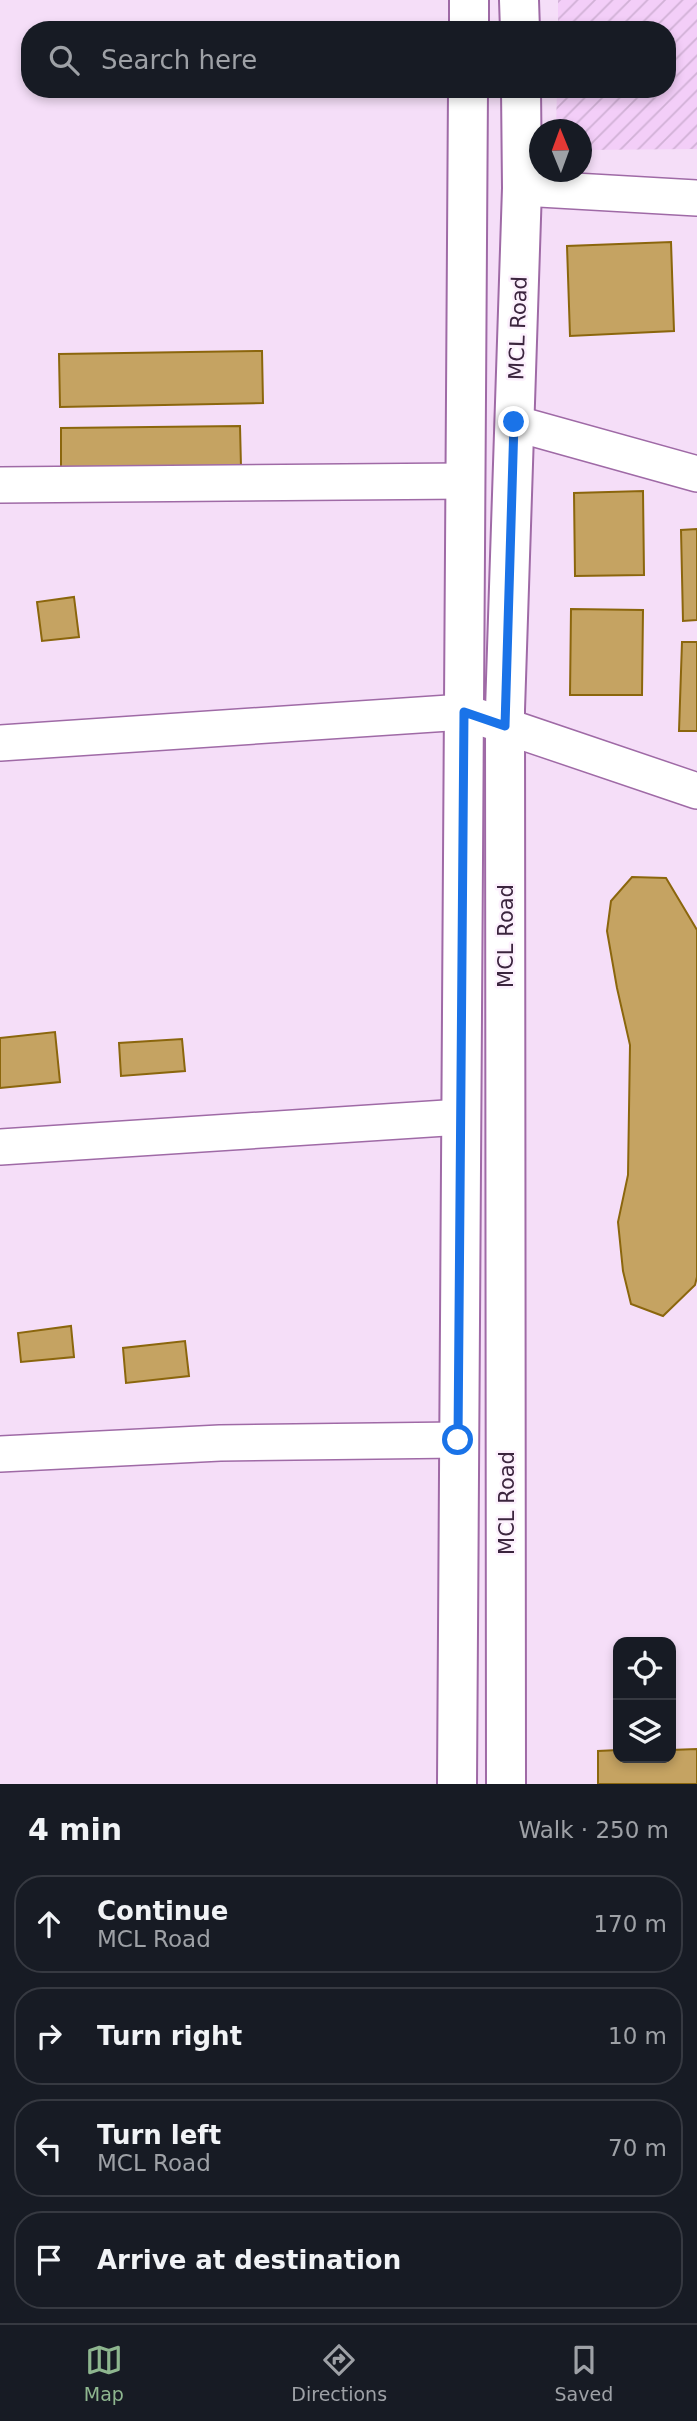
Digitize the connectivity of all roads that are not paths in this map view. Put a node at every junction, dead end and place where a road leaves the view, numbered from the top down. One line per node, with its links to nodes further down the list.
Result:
1 (469, 0): 3 (street)
2 (520, 0): 4 (street)
3 (468, 21)
4 (520, 21)
5 (468, 98): 11 (street, MCL Road)
6 (521, 98): 7 (street, MCL Road)
7 (523, 188): 8 (street); 9 (street, MCL Road)
8 (697, 198)
9 (514, 422): 10 (street); 14 (street, MCL Road)
10 (697, 474)
11 (465, 481): 12 (street); 13 (street, MCL Road)
12 (0, 485)
13 (464, 712): 14 (street); 15 (street); 17 (street, MCL Road)
14 (505, 726): 16 (street); 22 (street, MCL Road)
15 (0, 743)
16 (697, 791)
17 (461, 1117): 18 (street); 19 (street, MCL Road)
18 (0, 1147)
19 (458, 1440): 20 (street); 21 (street, MCL Road)
20 (0, 1454)
21 (457, 1784)
22 (506, 1784)

